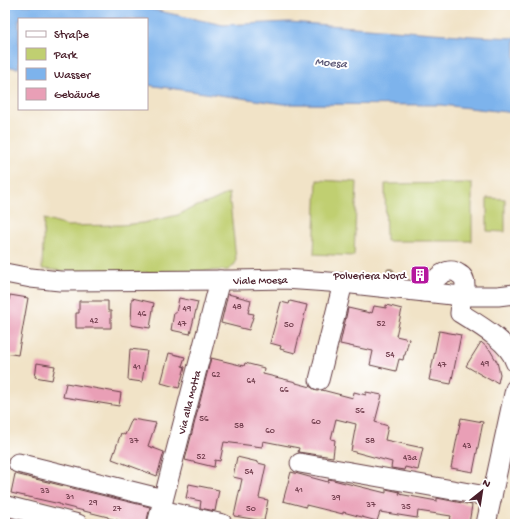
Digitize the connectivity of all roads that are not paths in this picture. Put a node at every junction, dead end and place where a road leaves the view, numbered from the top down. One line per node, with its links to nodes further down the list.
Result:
1 (5, 273): 2 (street, Viale Moesa)
2 (220, 280): 3 (street, Viale Moesa); 13 (street, Via alla Motta)
3 (343, 283): 5 (street, Viale Moesa); 7 (street)
4 (515, 294): 5 (street, Viale Moesa)
5 (461, 296): 6 (street)
6 (515, 362)
7 (319, 380)
8 (515, 389): 11 (street)
9 (18, 463): 13 (street)
10 (300, 463): 11 (street)
11 (492, 497): 16 (street)
12 (7, 506): 14 (street)
13 (160, 511): 15 (street)
14 (78, 524)
15 (223, 524)
16 (486, 524)

